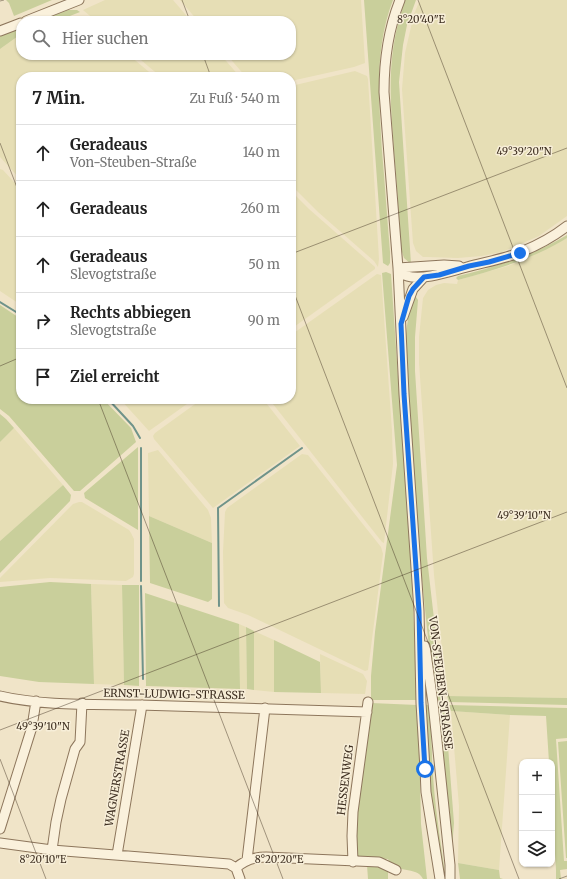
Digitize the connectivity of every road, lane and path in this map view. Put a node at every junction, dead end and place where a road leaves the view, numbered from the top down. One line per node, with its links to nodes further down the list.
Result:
1 (79, 0): 3 (street)
2 (400, 0): 8 (street)
3 (39, 16)
4 (16, 25): 5 (street)
5 (0, 31)
6 (567, 226): 7 (street)
7 (469, 266): 8 (street); 9 (street)
8 (398, 268): 9 (street); 10 (street)
9 (424, 277): 10 (street)
10 (401, 324): 11 (street)
11 (419, 611): 22 (street, VON-STEUBEN-STRASSE); 31 (street, VON-STEUBEN-STRASSE)
12 (0, 696): 13 (street, ERNST-LUDWIG-STRASSE)
13 (36, 701): 15 (street, ERNST-LUDWIG-STRASSE); 19 (street)
14 (368, 702): 18 (street, HESSENWEG)
15 (82, 703): 16 (street, ERNST-LUDWIG-STRASSE); 21 (street)
16 (142, 705): 17 (street, ERNST-LUDWIG-STRASSE); 23 (street, WAGNERSTRASSE)
17 (266, 708): 18 (street, ERNST-LUDWIG-STRASSE); 24 (street)
18 (367, 712): 25 (street, HESSENWEG)
19 (0, 830)
20 (0, 843): 21 (street)
21 (52, 850): 23 (street)
22 (435, 851): 29 (street, VON-STEUBEN-STRASSE); 30 (street, VON-STEUBEN-STRASSE)
23 (117, 855): 26 (street)
24 (247, 860): 25 (street); 26 (street)
25 (353, 862): 27 (street)
26 (236, 868): 28 (street)
27 (396, 870)
28 (240, 879)
29 (434, 879)
30 (440, 879)
31 (450, 879)

